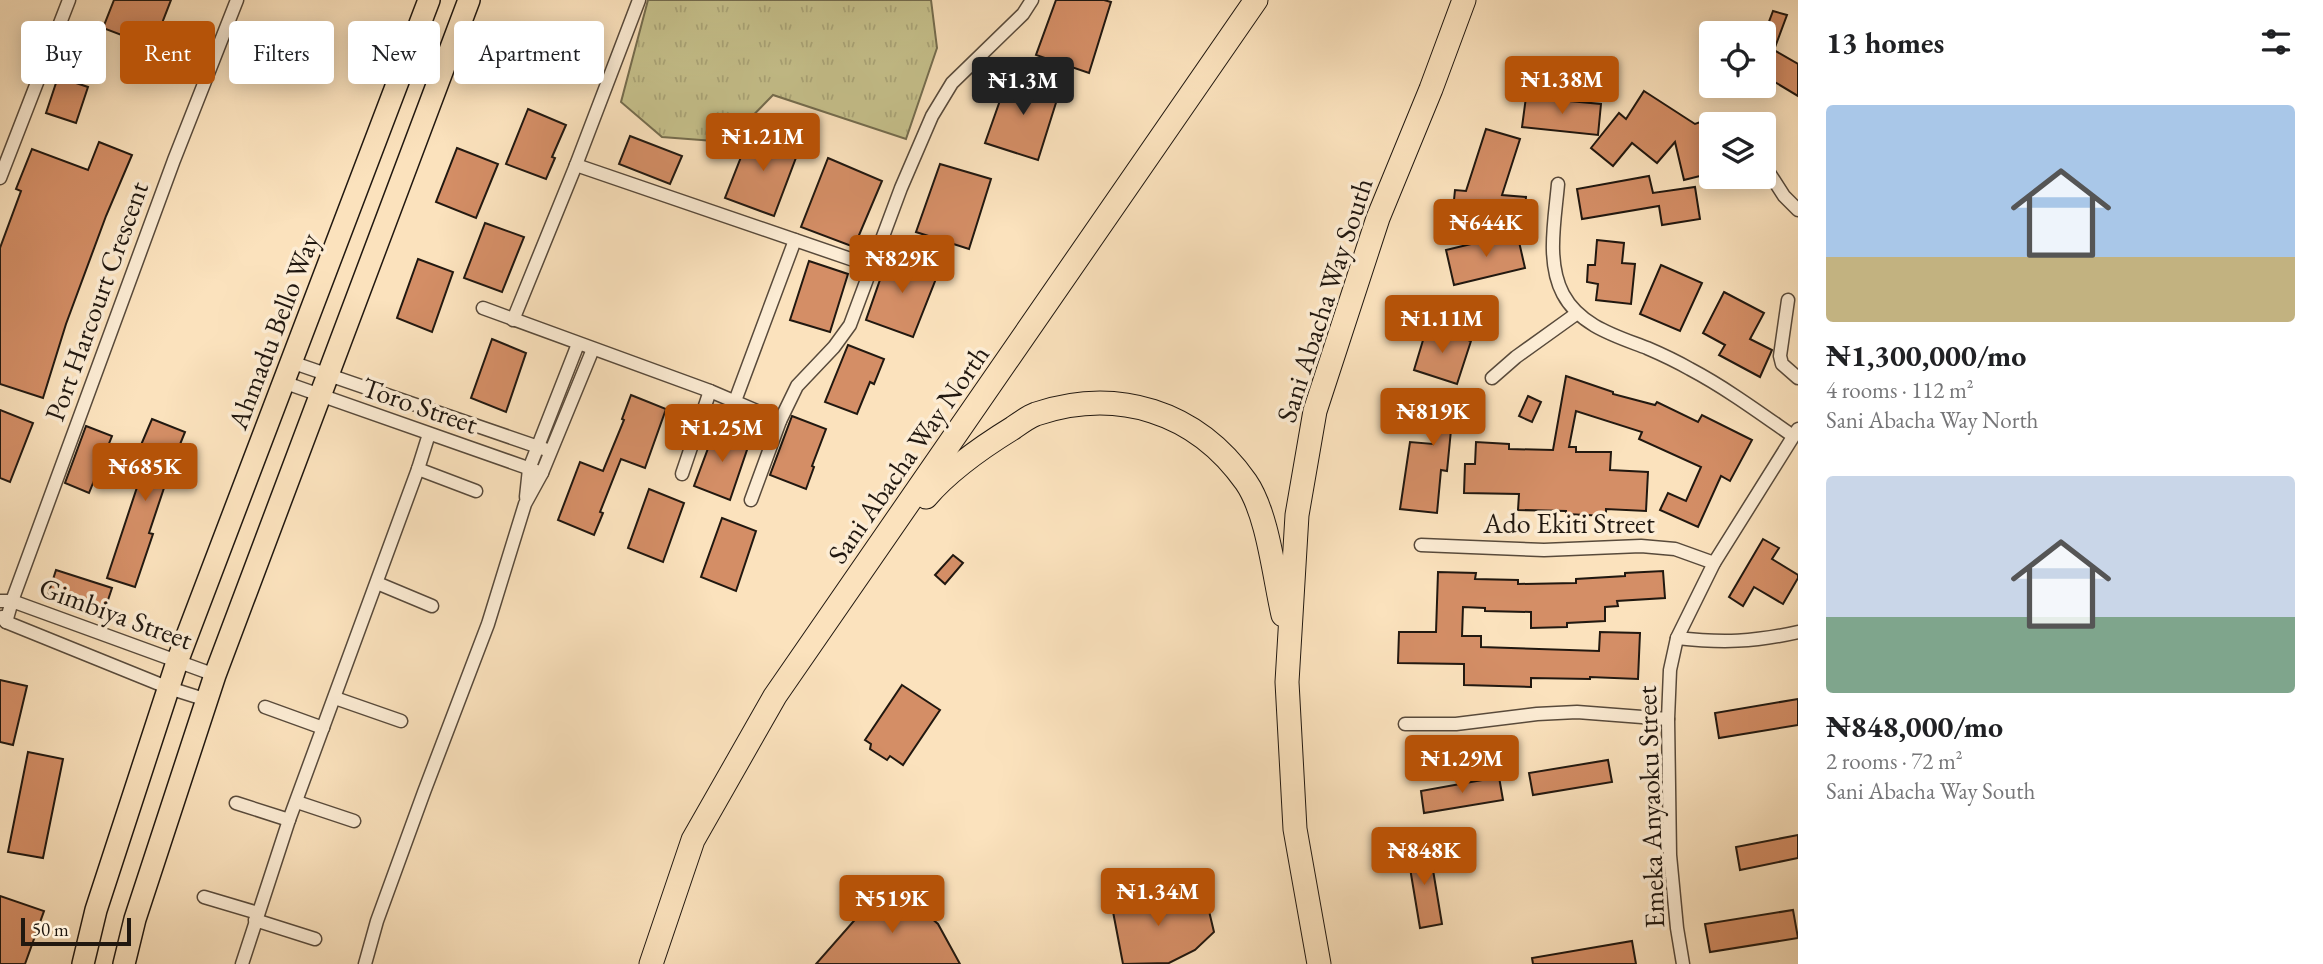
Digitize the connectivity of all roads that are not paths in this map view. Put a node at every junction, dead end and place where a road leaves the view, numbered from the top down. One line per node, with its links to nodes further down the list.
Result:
1 (69, 0): 10 (street)
2 (237, 0): 43 (street, Port Harcourt Crescent)
3 (429, 0): 22 (main road, Ahmadu Bello Way)
4 (469, 0): 23 (main road)
5 (639, 0): 9 (street)
6 (1032, 0): 15 (street)
7 (1256, 0): 41 (highway, Sani Abacha Way North)
8 (1464, 0): 48 (highway, Sani Abacha Way South)
9 (576, 165): 14 (street); 19 (street)
10 (0, 177)
11 (1558, 184): 18 (street)
12 (1776, 184): 13 (street)
13 (1798, 210)
14 (795, 240): 15 (street); 29 (street)
15 (871, 266): 30 (street)
16 (1788, 300): 25 (street)
17 (483, 308): 19 (street)
18 (1576, 314): 24 (street); 31 (street)
19 (513, 320): 20 (street)
20 (578, 344): 21 (street); 33 (street)
21 (593, 349): 27 (street); 33 (street)
22 (291, 362): 23 (street, Toro Street); 26 (main road, Ahmadu Bello Way)
23 (327, 375): 28 (main road); 33 (street, Toro Street)
24 (1492, 378)
25 (1798, 378)
26 (283, 382): 28 (street, Toro Street); 49 (main road, Ahmadu Bello Way)
27 (710, 391): 29 (street); 36 (street)
28 (319, 396): 32 (street, Toro Street); 50 (main road)
29 (734, 401): 30 (street)
30 (780, 421): 38 (street)
31 (1796, 433): 40 (street, Emeka Anyaoku Street)
32 (429, 434): 34 (street); 35 (street, Toro Street)
33 (543, 449): 35 (street)
34 (418, 469): 37 (street); 42 (street)
35 (535, 471): 69 (street)
36 (682, 474)
37 (476, 491)
38 (751, 500)
39 (1421, 545): 40 (street, Ado Ekiti Street)
40 (1714, 563): 47 (street, Emeka Anyaoku Street)
41 (863, 572): 48 (highway); 70 (highway, Sani Abacha Way North)
42 (377, 583): 44 (street); 52 (street)
43 (6, 601): 45 (street, Port Harcourt Crescent); 49 (street, Gimbiya Street)
44 (432, 606)
45 (3, 618): 51 (street)
46 (1798, 632): 47 (street)
47 (1677, 638): 55 (street, Emeka Anyaoku Street)
48 (1289, 642): 71 (highway, Sani Abacha Way South)
49 (177, 662): 50 (street, Gimbiya Street); 51 (main road, Ahmadu Bello Way)
50 (215, 675): 53 (main road)
51 (169, 688): 53 (street); 66 (main road, Ahmadu Bello Way)
52 (335, 698): 56 (street); 58 (street)
53 (207, 701): 67 (main road)
54 (265, 707): 58 (street)
55 (1668, 719): 57 (street); 72 (street, Emeka Anyaoku Street)
56 (401, 721)
57 (1405, 724)
58 (323, 728): 59 (street)
59 (297, 802): 61 (street); 62 (street)
60 (236, 803): 61 (street)
61 (289, 820): 64 (street)
62 (354, 821)
63 (204, 897): 64 (street)
64 (256, 916): 65 (street); 68 (street)
65 (315, 939)
66 (83, 964)
67 (124, 964)
68 (242, 964)
69 (365, 964)
70 (651, 964)
71 (1319, 964)
72 (1683, 964)

